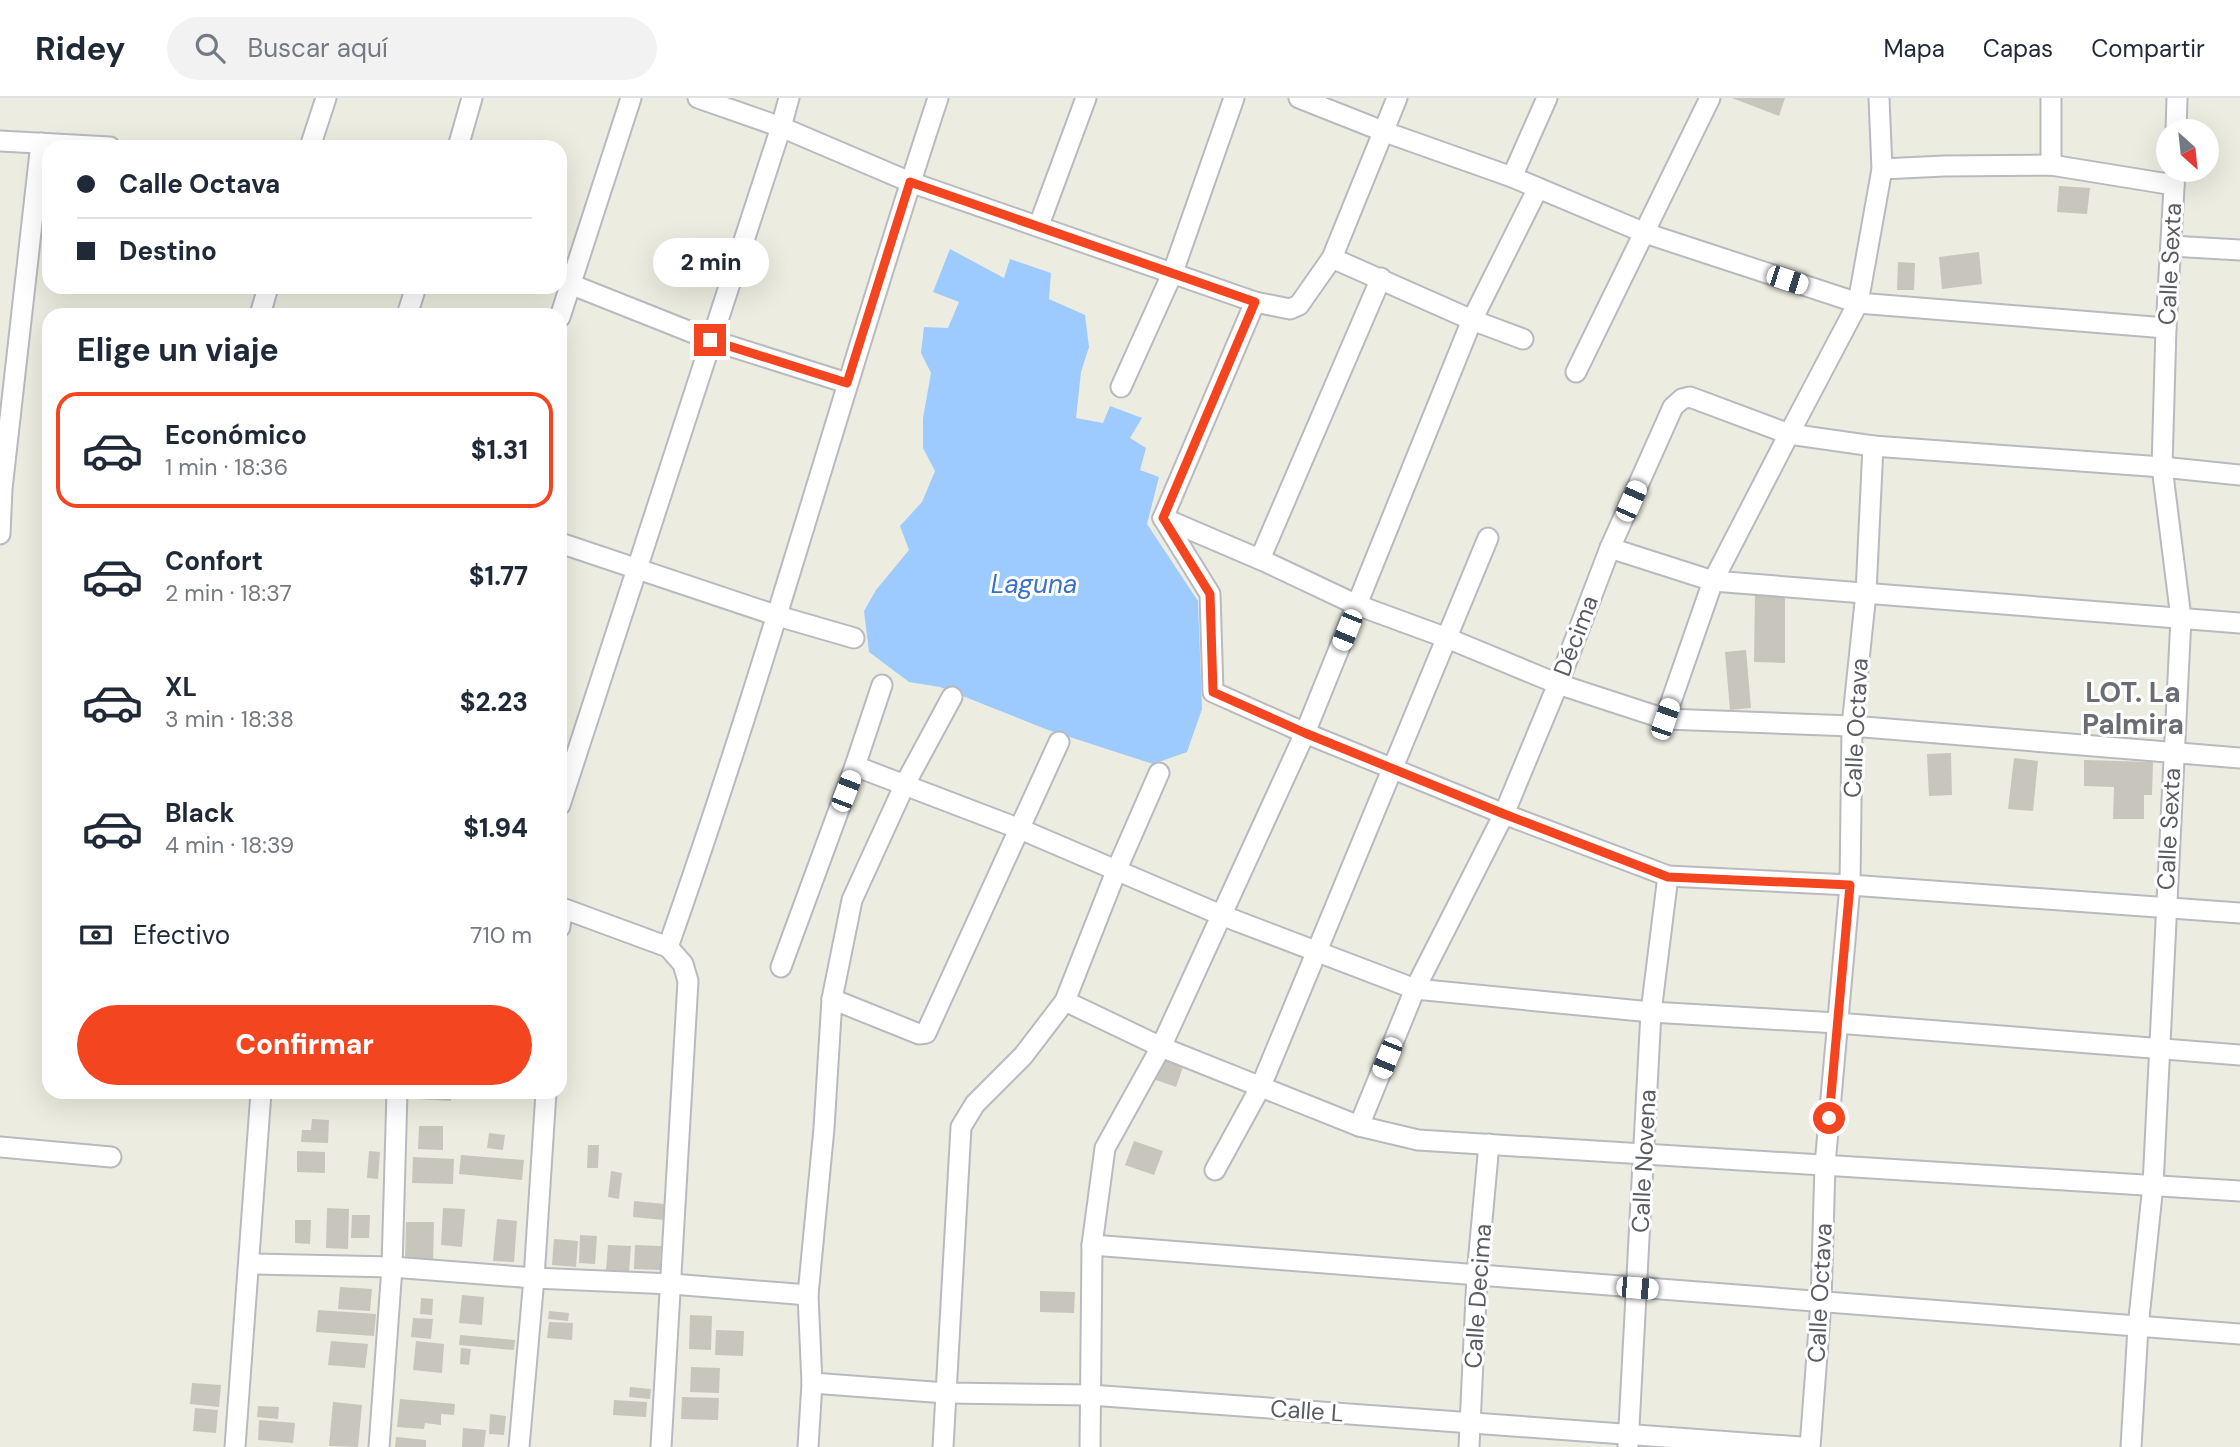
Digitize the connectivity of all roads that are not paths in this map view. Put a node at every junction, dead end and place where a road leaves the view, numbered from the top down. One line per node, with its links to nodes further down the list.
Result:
1 (327, 98): 19 (street)
2 (472, 98): 20 (street)
3 (631, 98): 36 (street)
4 (698, 98): 17 (street)
5 (789, 98): 17 (street)
6 (938, 98): 27 (street)
7 (1086, 98): 30 (street)
8 (1234, 98): 35 (street)
9 (1299, 98): 18 (street)
10 (1398, 98): 18 (street)
11 (1547, 98): 26 (street)
12 (1710, 98): 31 (street)
13 (1879, 98): 24 (street)
14 (2051, 98): 23 (street)
15 (2177, 98): 16 (street)
16 (2176, 119)
17 (781, 127): 27 (street); 44 (street)
18 (1385, 132): 26 (street); 34 (street)
19 (312, 140)
20 (460, 140)
21 (0, 141): 22 (street)
22 (41, 143): 52 (street)
23 (2051, 165): 24 (street); 25 (street)
24 (1882, 169): 40 (street)
25 (2156, 175)
26 (1512, 177): 29 (street)
27 (910, 182): 30 (street); 46 (street)
28 (2174, 182): 32 (street, Calle Sexta)
29 (1538, 188): 31 (street); 41 (street)
30 (1039, 225): 35 (street)
31 (1645, 233): 40 (street); 45 (street)
32 (2171, 246): 33 (street); 42 (street, Calle Sexta)
33 (2240, 250)
34 (1332, 258): 37 (street); 39 (street)
35 (1172, 272): 39 (street); 47 (street)
36 (567, 276)
37 (1381, 278): 41 (street); 58 (street)
38 (567, 283): 44 (street)
39 (1255, 302): 53 (street)
40 (1858, 303): 42 (street); 48 (street)
41 (1472, 320): 43 (street); 62 (street)
42 (2166, 328): 50 (street, Calle Sexta)
43 (1523, 339)
44 (710, 340): 46 (street); 59 (street)
45 (1576, 372)
46 (847, 383): 63 (street)
47 (1121, 387)
48 (1789, 434): 49 (street); 57 (street, Décima); 60 (street)
49 (1873, 446): 50 (street); 61 (street, Calle Octava)
50 (2162, 467): 51 (street); 64 (street, Calle Sexta)
51 (2240, 475)
52 (2, 492): 54 (street)
53 (1163, 518): 58 (street); 73 (street)
54 (0, 534)
55 (1488, 538): 67 (street)
56 (567, 545): 59 (street)
57 (1610, 548): 60 (street); 68 (street, Décima)
58 (1260, 559): 62 (street)
59 (638, 568): 63 (street); 80 (street)
60 (1713, 581): 61 (street); 71 (street)
61 (1866, 593): 64 (street); 72 (street, Calle Octava)
62 (1357, 605): 67 (street); 73 (street)
63 (778, 616): 66 (street); 91 (street)
64 (2181, 618): 65 (street); 75 (street, Calle Sexta)
65 (2240, 623)
66 (854, 638)
67 (1447, 638): 68 (street); 78 (street)
68 (1558, 684): 71 (street); 82 (street, Décima)
69 (882, 685): 77 (street)
70 (952, 698): 81 (street)
71 (1665, 719): 72 (street)
72 (1852, 726): 75 (street); 86 (street, Calle Octava)
73 (1305, 733): 78 (street); 89 (street)
74 (1059, 742): 83 (street)
75 (2173, 752): 76 (street); 87 (street, Calle Sexta)
76 (2240, 758)
77 (856, 765): 81 (street); 93 (street)
78 (1392, 768): 82 (street); 92 (street)
79 (1159, 773): 84 (street)
80 (567, 784)
81 (905, 784): 83 (street); 95 (street)
82 (1504, 814): 85 (street); 94 (street, Décima)
83 (1020, 829): 84 (street); 95 (street)
84 (1117, 869): 89 (street); 96 (street)
85 (1668, 877): 86 (street); 97 (street, Calle Novena)
86 (1850, 885): 87 (street); 98 (street, Calle Octava)
87 (2166, 909): 88 (street); 100 (street, Calle Sexta)
88 (2240, 914)
89 (1221, 915): 92 (street); 99 (street)
90 (567, 916): 91 (street)
91 (668, 947): 120 (street)
92 (1317, 952): 94 (street); 102 (street)
93 (781, 967)
94 (1415, 989): 97 (street); 106 (street, Décima)
95 (832, 999): 122 (street)
96 (1065, 1001): 99 (street); 127 (street)
97 (1651, 1012): 98 (street); 109 (street, Calle Novena)
98 (1837, 1023): 100 (street); 111 (street, Calle Octava)
99 (1161, 1047): 102 (street); 115 (street)
100 (2160, 1050): 101 (street); 113 (street, Calle Sexta)
101 (2240, 1055)
102 (1261, 1086): 106 (street); 112 (street)
103 (261, 1099): 116 (street)
104 (397, 1099): 117 (street)
105 (546, 1099): 119 (street)
106 (1359, 1126): 107 (street)
107 (1489, 1144): 109 (street); 118 (street, Calle Decima)
108 (0, 1147): 110 (street)
109 (1645, 1155): 111 (street); 121 (street, Calle Novena)
110 (111, 1157)
111 (1825, 1165): 113 (street); 123 (street, Calle Octava)
112 (1215, 1170)
113 (2153, 1185): 114 (street); 124 (street, Calle Sexta)
114 (2240, 1191)
115 (1092, 1245): 118 (street); 128 (street)
116 (250, 1264): 117 (street); 131 (street)
117 (392, 1266): 119 (street); 132 (street)
118 (1477, 1275): 121 (street); 129 (street, Calle Decima)
119 (534, 1278): 120 (street); 133 (street)
120 (672, 1284): 122 (street); 134 (street)
121 (1637, 1288): 123 (street); 130 (street, Calle Novena)
122 (808, 1296): 126 (street)
123 (1821, 1302): 124 (street); 140 (street, Calle Octava)
124 (2138, 1327): 125 (street); 141 (street, Calle Sexta)
125 (2240, 1335)
126 (812, 1383): 127 (street, Calle L); 135 (street)
127 (946, 1394): 128 (street, Calle L); 136 (street)
128 (1090, 1395): 129 (street, Calle L); 137 (street)
129 (1471, 1424): 130 (street, Calle L); 138 (street, Calle Decima)
130 (1628, 1441): 139 (street, Calle L)
131 (235, 1447)
132 (379, 1447)
133 (519, 1447)
134 (661, 1447)
135 (808, 1447)
136 (943, 1447)
137 (1090, 1447)
138 (1469, 1447)
139 (1801, 1447)
140 (1810, 1447)
141 (2132, 1447)

